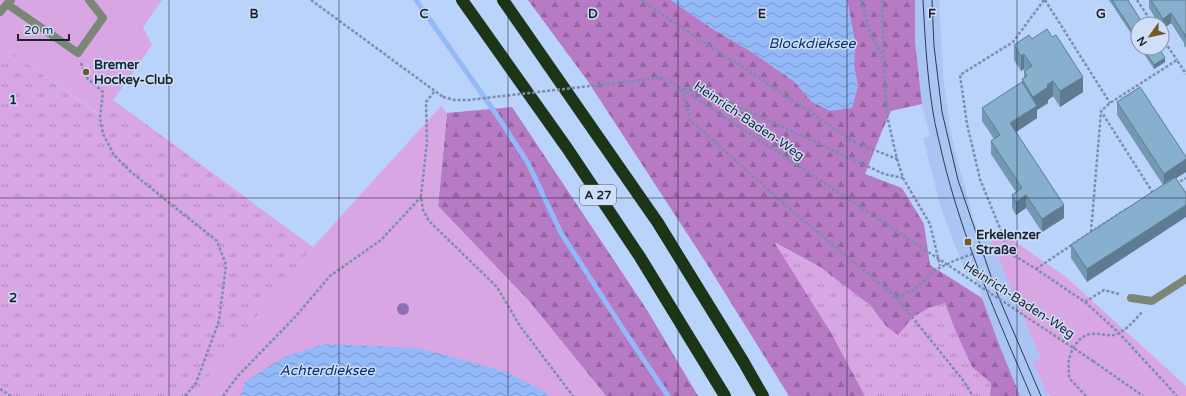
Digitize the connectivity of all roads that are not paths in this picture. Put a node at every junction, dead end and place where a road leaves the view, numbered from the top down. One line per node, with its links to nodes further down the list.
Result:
1 (90, 0): 4 (street)
2 (462, 0): 8 (highway, A 27)
3 (503, 0): 9 (highway, A 27)
4 (9, 2): 5 (street)
5 (0, 12)
6 (1186, 279): 7 (street)
7 (1131, 298)
8 (724, 396)
9 (763, 396)

